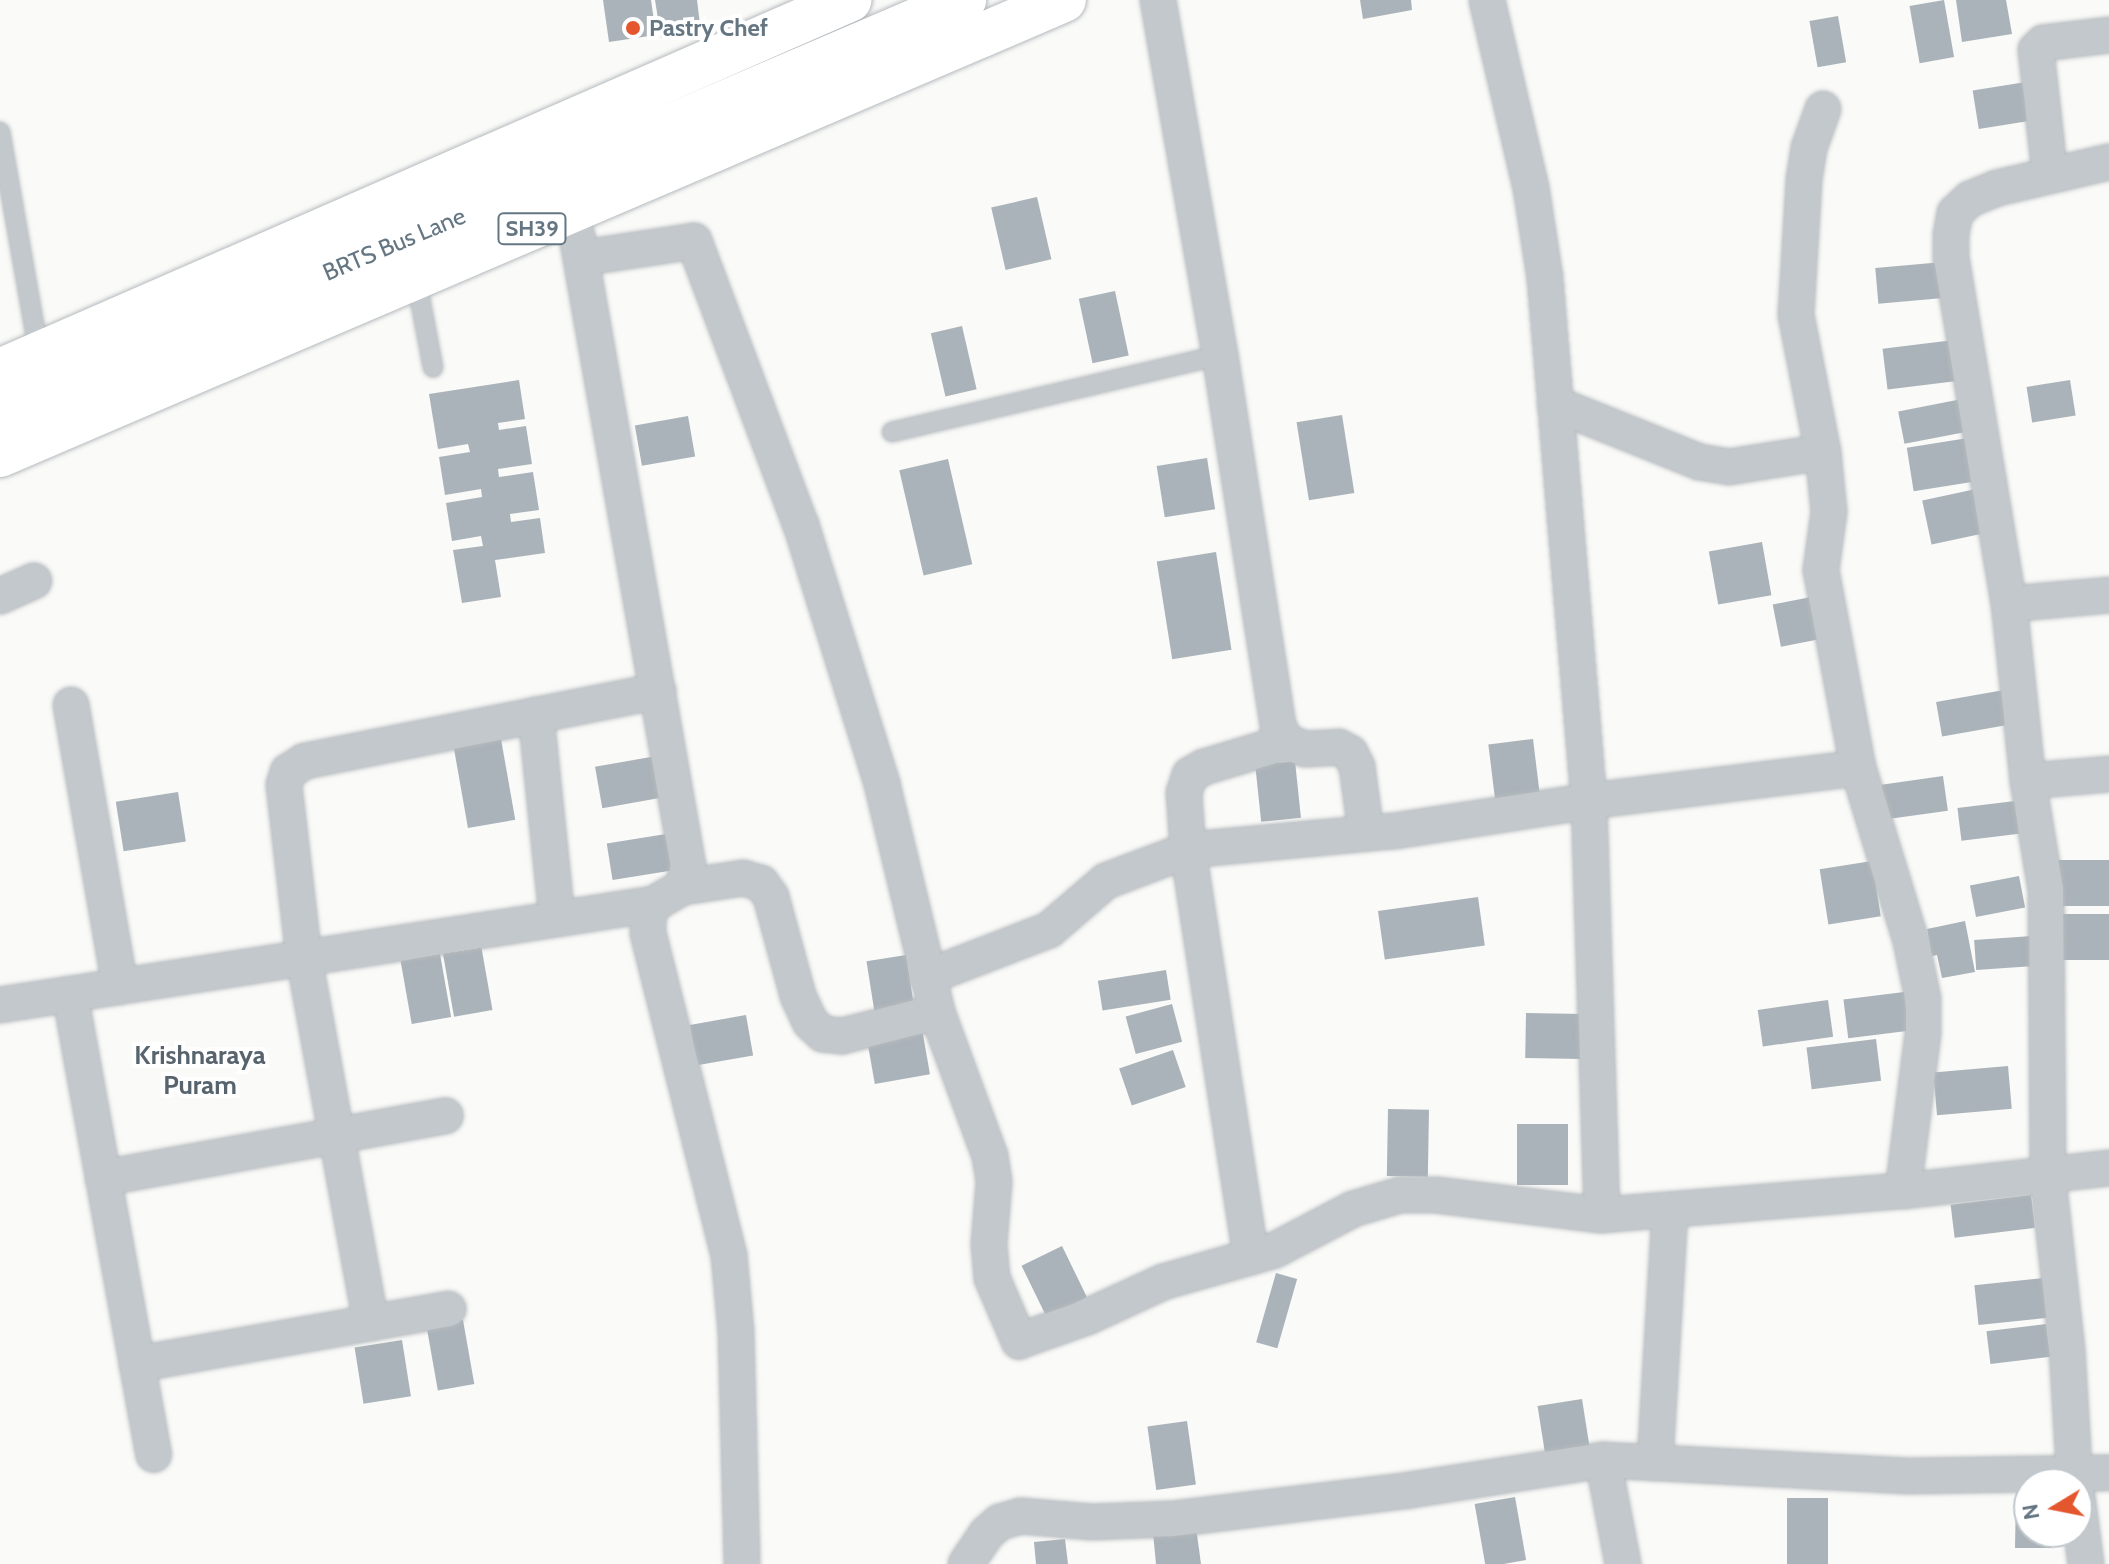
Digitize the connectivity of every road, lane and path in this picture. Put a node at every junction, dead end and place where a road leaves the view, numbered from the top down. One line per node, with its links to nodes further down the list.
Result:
1 (964, 0): 19 (main road, BRTS Bus Lane)
2 (1064, 0): 11 (main road, SH39)
3 (1158, 0): 15 (street)
4 (1487, 0): 18 (street)
5 (838, 2): 14 (main road)
6 (2109, 35): 10 (street)
7 (1823, 109): 21 (street)
8 (0, 132): 14 (lane)
9 (2109, 162): 10 (street)
10 (2050, 175): 26 (street)
11 (573, 212): 12 (street); 13 (main road, SH39)
12 (582, 258): 27 (street); 41 (street)
13 (416, 278): 16 (lane); 22 (main road, SH39)
14 (39, 354): 17 (main road)
15 (1220, 355): 20 (lane); 30 (street)
16 (433, 367)
17 (0, 371)
18 (1555, 404): 21 (street); 34 (street)
19 (0, 413)
20 (892, 432)
21 (1823, 452): 31 (street)
22 (0, 455)
23 (34, 581): 25 (street)
24 (2109, 595): 26 (street)
25 (0, 596)
26 (2009, 604): 33 (street)
27 (658, 691): 29 (street); 37 (street)
28 (71, 705): 42 (street)
29 (536, 715): 39 (street); 40 (street)
30 (1287, 742): 35 (street); 36 (street)
31 (1858, 768): 34 (street); 51 (street)
32 (2109, 774): 33 (street)
33 (2028, 781): 49 (street)
34 (1589, 801): 35 (street); 53 (street)
35 (1366, 832): 36 (street)
36 (1188, 850): 41 (street); 54 (street)
37 (683, 887): 38 (street); 45 (street)
38 (654, 904): 39 (street); 63 (street)
39 (557, 919): 40 (street)
40 (304, 958): 42 (street); 47 (street)
41 (927, 977): 45 (street)
42 (120, 987): 43 (street)
43 (70, 994): 44 (street); 50 (street)
44 (0, 1005)
45 (937, 1012): 54 (street)
46 (445, 1116): 47 (street)
47 (336, 1135): 50 (street); 56 (street)
48 (2109, 1168): 49 (street)
49 (2048, 1177): 51 (street); 61 (street)
50 (103, 1178): 57 (street)
51 (1903, 1191): 52 (street)
52 (1670, 1210): 53 (street); 60 (street)
53 (1602, 1215): 54 (street)
54 (1251, 1257)
55 (448, 1309): 56 (street)
56 (371, 1323): 57 (street)
57 (137, 1364): 58 (street)
58 (154, 1454)
59 (1603, 1460): 60 (street); 64 (street); 65 (street)
60 (1655, 1463): 62 (street)
61 (2075, 1468)
62 (2013, 1482)
63 (742, 1564)
64 (966, 1564)
65 (1623, 1564)

